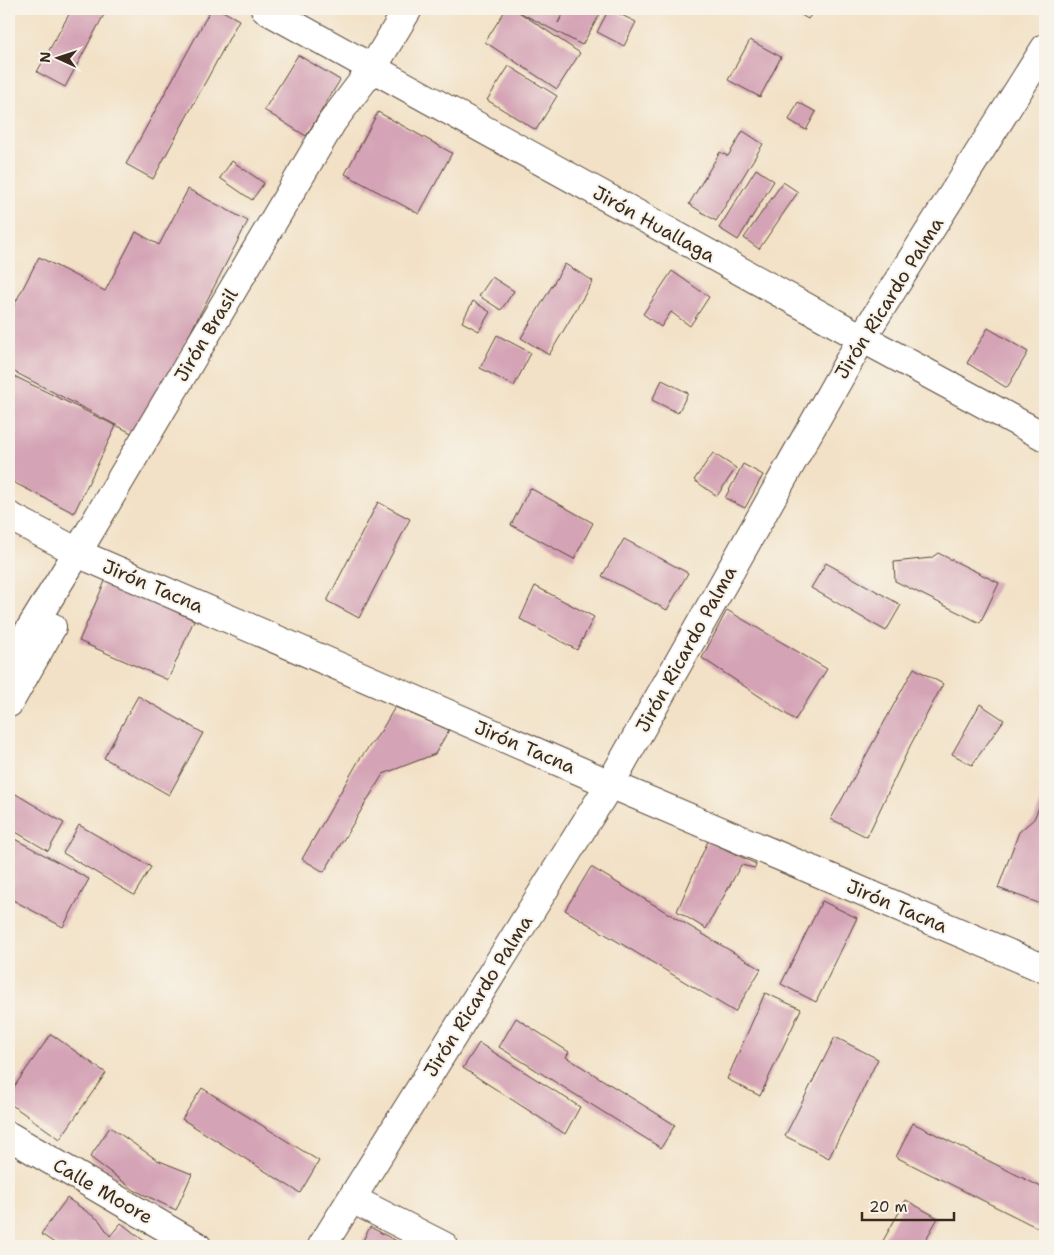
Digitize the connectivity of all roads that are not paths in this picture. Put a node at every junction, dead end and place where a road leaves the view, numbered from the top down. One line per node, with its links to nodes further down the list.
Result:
1 (265, 9): 4 (street, Jirón Huallaga)
2 (408, 9): 4 (street, Jirón Brasil)
3 (1045, 48): 5 (street, Jirón Ricardo Palma)
4 (372, 69): 5 (street, Jirón Huallaga); 8 (street, Jirón Brasil)
5 (862, 338): 6 (street, Jirón Huallaga); 11 (street, Jirón Ricardo Palma)
6 (1045, 437)
7 (9, 516): 8 (street, Jirón Tacna)
8 (84, 556): 9 (street, Jirón Brasil); 10 (street); 11 (street, Jirón Tacna)
9 (9, 663)
10 (9, 703)
11 (610, 784): 12 (street, Jirón Tacna); 14 (street, Jirón Ricardo Palma)
12 (1045, 968)
13 (9, 1136): 15 (street, Calle Moore)
14 (352, 1199): 16 (street, Jirón Ricardo Palma); 17 (street)
15 (198, 1246)
16 (322, 1246)
17 (444, 1246)

